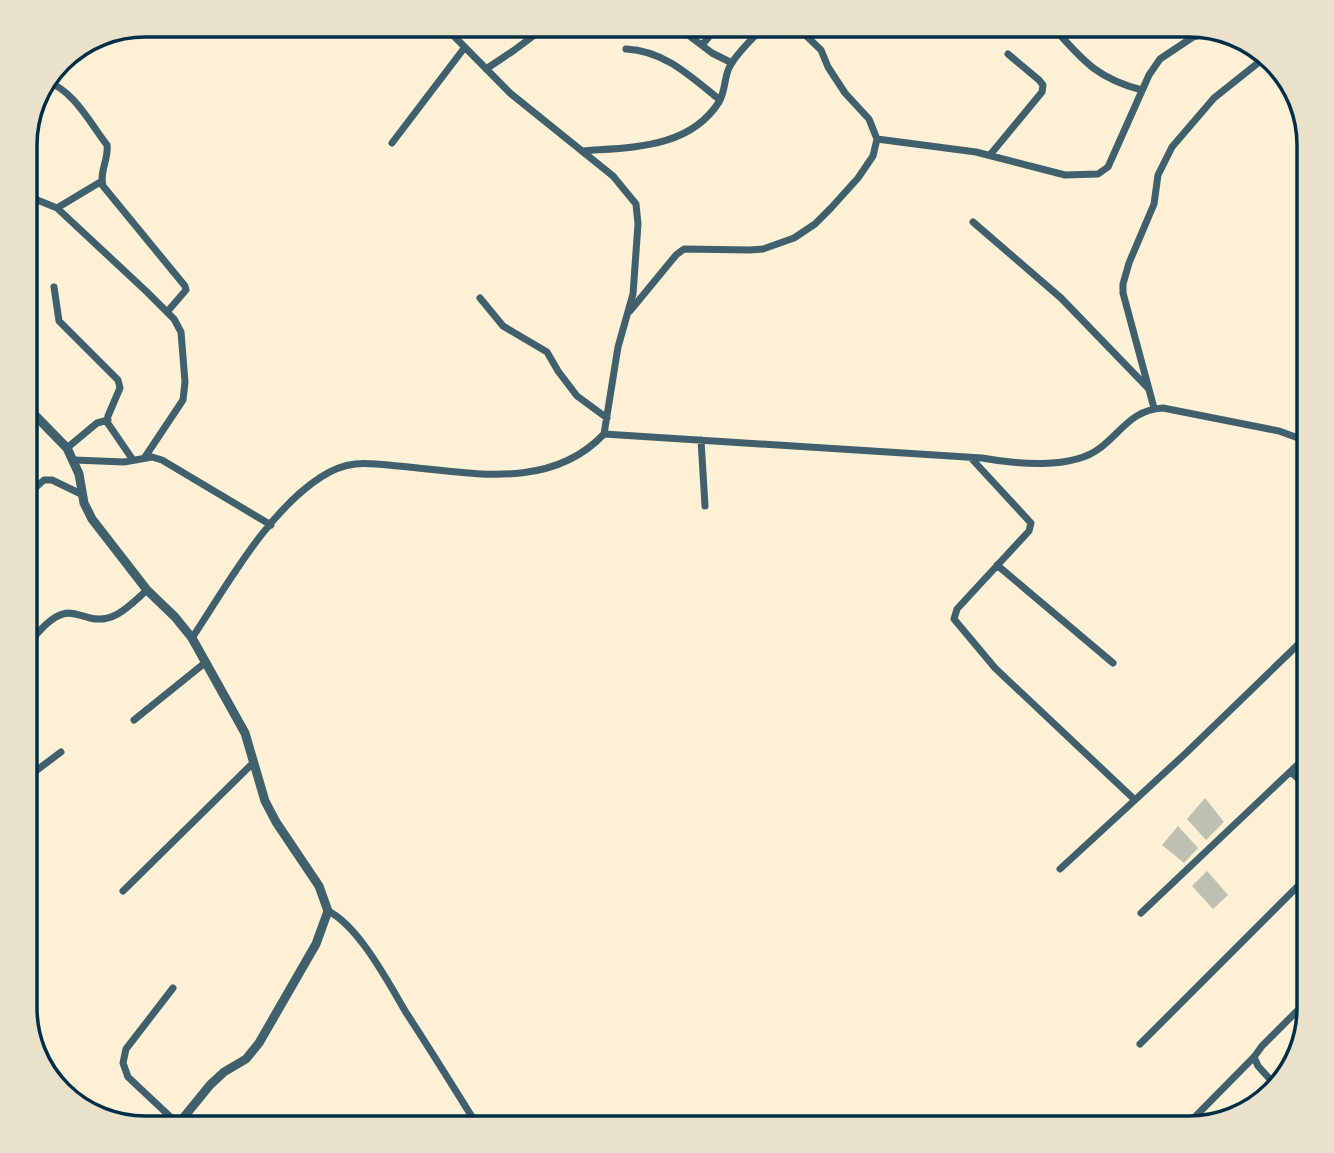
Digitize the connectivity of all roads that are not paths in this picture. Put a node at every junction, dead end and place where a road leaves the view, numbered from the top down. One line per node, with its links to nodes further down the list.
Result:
1 (455, 37): 10 (street)
2 (530, 37): 15 (street)
3 (692, 37): 9 (street)
4 (708, 37): 9 (street)
5 (754, 37): 13 (street)
6 (808, 37): 19 (street)
7 (1063, 37): 17 (street)
8 (1192, 37): 17 (street)
9 (702, 45): 13 (street)
10 (465, 47): 15 (street); 20 (street)
11 (626, 49): 18 (street)
12 (1008, 54): 22 (street)
13 (732, 63): 18 (street)
14 (1258, 63): 31 (street)
15 (486, 69): 21 (street)
16 (55, 86): 23 (street)
17 (1142, 90): 22 (street)
18 (720, 100): 21 (street)
19 (877, 139): 22 (street); 30 (street)
20 (392, 143)
21 (581, 151): 30 (street)
22 (990, 155)
23 (102, 181): 25 (street); 29 (street)
24 (37, 200): 25 (street)
25 (57, 208): 29 (street)
26 (974, 222): 31 (street)
27 (54, 287): 35 (street)
28 (480, 298): 34 (street)
29 (167, 312): 40 (street)
30 (627, 314): 34 (street)
31 (1149, 389): 32 (street)
32 (1154, 408): 37 (street); 41 (street)
33 (37, 417): 39 (street)
34 (607, 418): 36 (street)
35 (108, 420): 39 (street); 43 (street)
36 (604, 434): 38 (street); 47 (street)
37 (1297, 438)
38 (701, 440): 41 (street); 46 (street)
39 (67, 448): 42 (street)
40 (145, 457): 43 (street); 47 (street)
41 (971, 457): 48 (street)
42 (74, 460): 43 (street); 45 (street)
43 (132, 460)
44 (37, 486): 45 (street)
45 (81, 494): 49 (street)
46 (705, 506)
47 (271, 525): 51 (street)
48 (997, 565): 54 (street); 62 (street)
49 (147, 590): 50 (street); 51 (street)
50 (37, 635)
51 (192, 638): 53 (street)
52 (1297, 645): 62 (street)
53 (206, 662): 55 (street); 57 (street)
54 (1113, 663)
55 (134, 720)
56 (61, 752): 59 (street)
57 (253, 762): 65 (street); 66 (street)
58 (1297, 766): 60 (street)
59 (37, 772)
60 (1291, 772): 61 (street); 67 (street)
61 (1297, 778)
62 (1135, 800): 63 (street)
63 (1060, 869)
64 (1297, 887): 70 (street)
65 (123, 891)
66 (328, 911): 75 (street); 76 (street)
67 (1141, 913)
68 (173, 988): 74 (street)
69 (1297, 1011): 71 (street)
70 (1140, 1044)
71 (1254, 1057): 72 (street); 73 (street)
72 (1270, 1079)
73 (1197, 1115)
74 (166, 1116)
75 (184, 1116)
76 (471, 1116)

